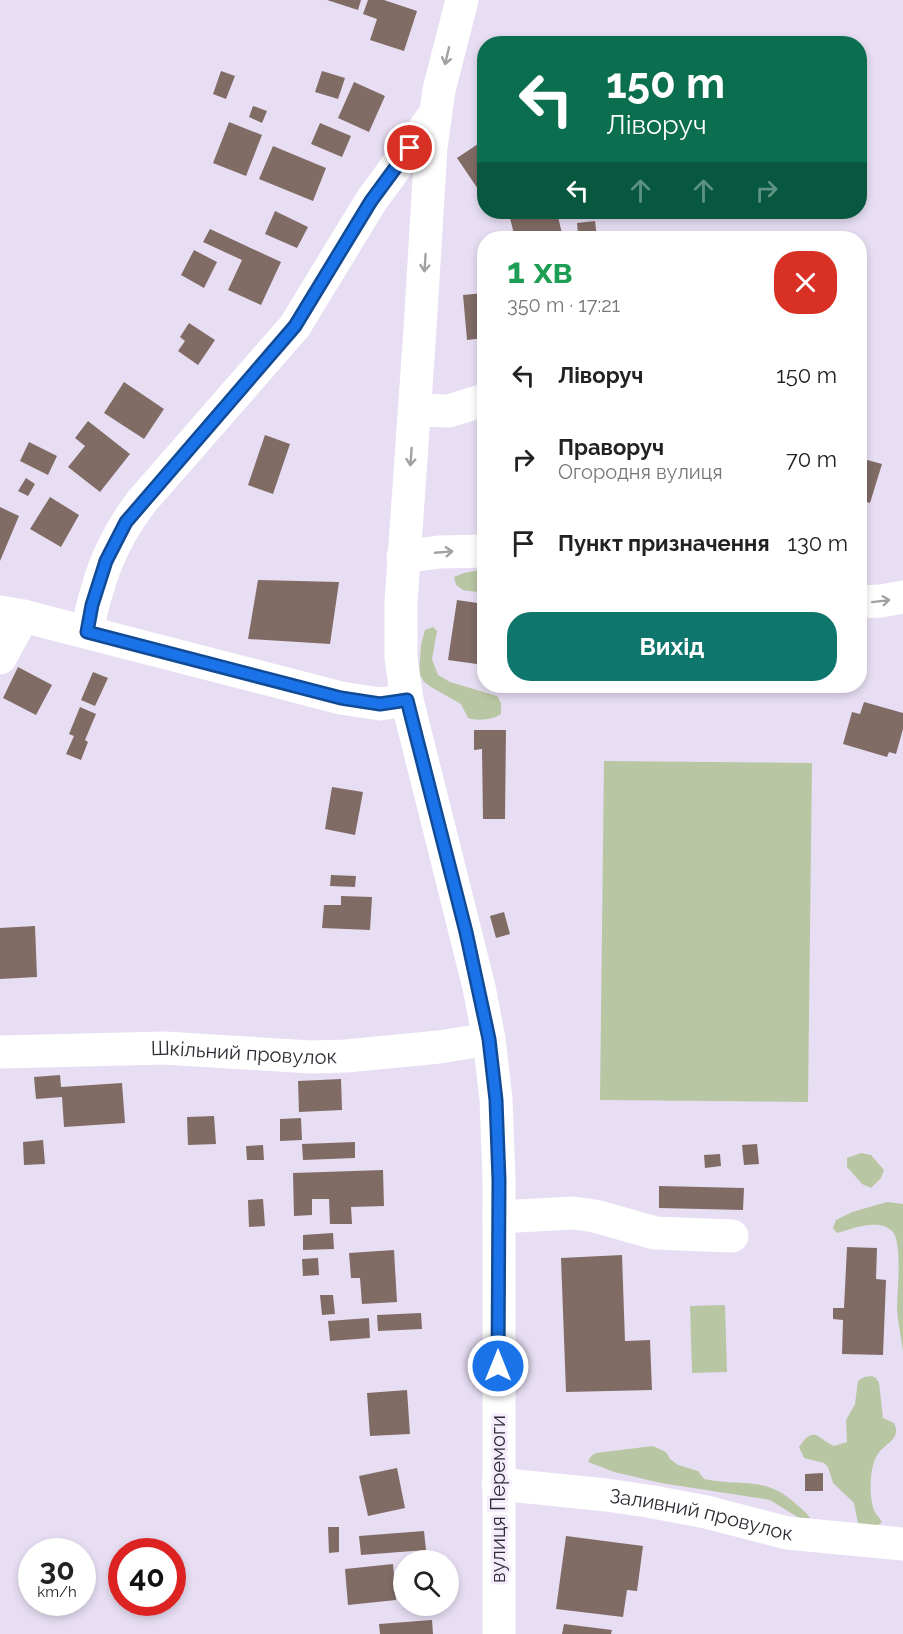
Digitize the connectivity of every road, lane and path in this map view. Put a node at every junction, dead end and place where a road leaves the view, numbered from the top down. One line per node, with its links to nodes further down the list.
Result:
1 (462, 0): 2 (street, вулиця Перемоги, one-way to 2)
2 (435, 113): 4 (street, вулиця Перемоги, one-way to 4); 10 (street)
3 (477, 402): 4 (street)
4 (415, 410): 6 (street, вулиця Перемоги, one-way to 6)
5 (477, 551): 6 (street, one-way to 5)
6 (403, 557): 12 (street, вулиця Перемоги)
7 (903, 597): 8 (street, one-way to 7)
8 (867, 602)
9 (12, 614): 10 (street); 11 (street)
10 (87, 632): 12 (street)
11 (0, 658)
12 (407, 700): 13 (street, вулиця Перемоги)
13 (489, 1039): 14 (street, Шкільний провулок); 15 (street, вулиця Перемоги)
14 (0, 1052)
15 (499, 1217): 16 (street); 17 (street, вулиця Перемоги)
16 (732, 1236)
17 (498, 1484): 18 (street, Заливний провулок); 19 (street, вулиця Перемоги)
18 (903, 1544)
19 (499, 1634)

